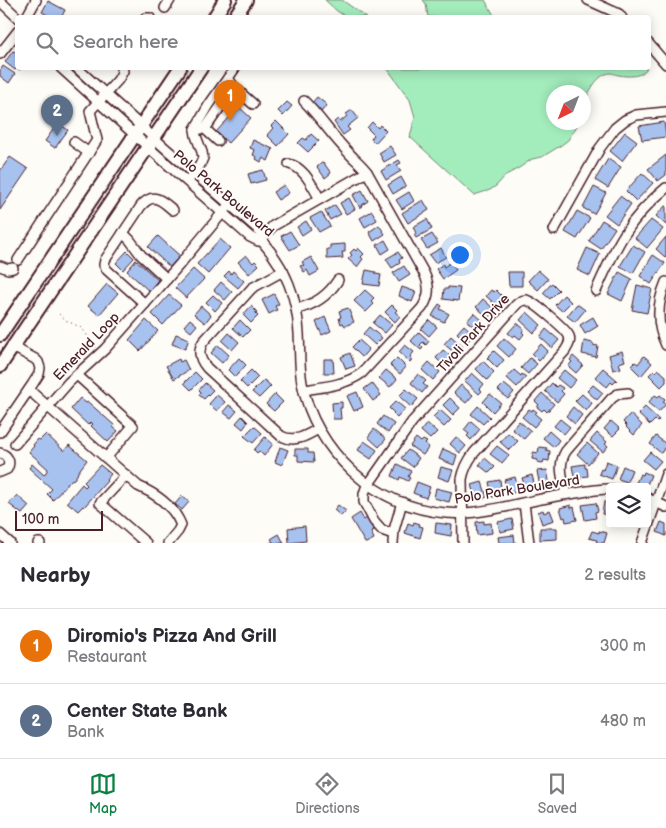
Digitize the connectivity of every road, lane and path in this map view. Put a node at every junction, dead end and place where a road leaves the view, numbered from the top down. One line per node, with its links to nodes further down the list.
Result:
1 (36, 0): 8 (street)
2 (226, 0): 9 (highway)
3 (246, 0): 10 (highway)
4 (588, 0): 11 (street)
5 (0, 1): 7 (street)
6 (0, 10): 12 (street)
7 (15, 15)
8 (28, 15)
9 (216, 15)
10 (236, 15)
11 (620, 15)
12 (15, 23)
13 (15, 35): 15 (street)
14 (651, 46): 16 (street)
15 (0, 54)
16 (666, 64)
17 (63, 70): 27 (street)
18 (79, 70): 25 (street)
19 (123, 70): 25 (street)
20 (179, 70): 31 (highway)
21 (200, 70): 34 (highway)
22 (234, 70): 23 (street)
23 (228, 78): 24 (street); 30 (street)
24 (234, 87): 28 (street); 30 (street)
25 (106, 94): 27 (street); 31 (street)
26 (304, 101): 37 (street)
27 (98, 102): 31 (street); 35 (street)
28 (253, 104)
29 (666, 112): 47 (street)
30 (200, 129): 32 (street); 38 (street)
31 (138, 130): 34 (street, Polo Park Boulevard); 61 (highway)
32 (218, 141)
33 (74, 142): 35 (street)
34 (151, 142): 38 (street); 39 (street, Polo Park Boulevard); 63 (highway)
35 (89, 153): 50 (street)
36 (289, 164): 41 (street)
37 (367, 172): 41 (street); 68 (street)
38 (194, 173): 39 (street); 42 (street)
39 (187, 182): 44 (street, Polo Park Boulevard)
40 (666, 188): 57 (street)
41 (320, 199): 45 (street)
42 (229, 205): 44 (street, Emerald Loop); 46 (street)
43 (173, 210): 48 (street)
44 (222, 213): 49 (street, Polo Park Boulevard); 54 (street, Emerald Loop)
45 (270, 229): 46 (street); 49 (street)
46 (258, 230): 49 (street)
47 (554, 230)
48 (123, 233): 54 (street); 58 (street)
49 (262, 241): 53 (street, Polo Park Boulevard)
50 (18, 260)
51 (0, 266): 52 (street)
52 (13, 268)
53 (283, 271): 59 (street, Polo Park Boulevard); 71 (street)
54 (167, 279): 58 (street, Emerald Loop)
55 (338, 280): 59 (street)
56 (666, 282): 62 (street)
57 (596, 291)
58 (145, 304): 64 (street, Emerald Loop)
59 (296, 310): 68 (street, Polo Park Boulevard)
60 (59, 314): 64 (path)
61 (0, 335)
62 (666, 345)
63 (13, 347): 65 (highway); 67 (street)
64 (105, 349): 66 (street, Emerald Loop)
65 (0, 366)
66 (76, 375): 70 (street, Emerald Loop); 75 (street)
67 (29, 390): 70 (street); 72 (street)
68 (304, 390): 71 (street, Polo Park Boulevard)
69 (628, 393): 81 (street)
70 (47, 407): 73 (street, Emerald Loop); 75 (street)
71 (318, 429): 79 (street, Polo Park Boulevard)
72 (0, 432)
73 (15, 444)
74 (0, 453): 76 (street)
75 (106, 458): 78 (street)
76 (0, 472)
77 (666, 474): 84 (street)
78 (126, 475): 89 (street); 90 (street)
79 (368, 485): 83 (street, Polo Park Boulevard); 87 (street, Tivoli Park Drive); 88 (street)
80 (606, 489): 81 (street, Polo Park Boulevard)
81 (566, 494): 85 (street, Polo Park Boulevard)
82 (651, 500): 84 (street)
83 (402, 502): 87 (street, Polo Park Boulevard); 88 (street)
84 (657, 502): 86 (street); 93 (street)
85 (524, 503): 87 (street, Polo Park Boulevard); 92 (street)
86 (666, 507)
87 (462, 514): 91 (street, Tivoli Park Drive)
88 (393, 538)
89 (146, 543)
90 (168, 543)
91 (463, 543)
92 (529, 543)
93 (642, 543)

